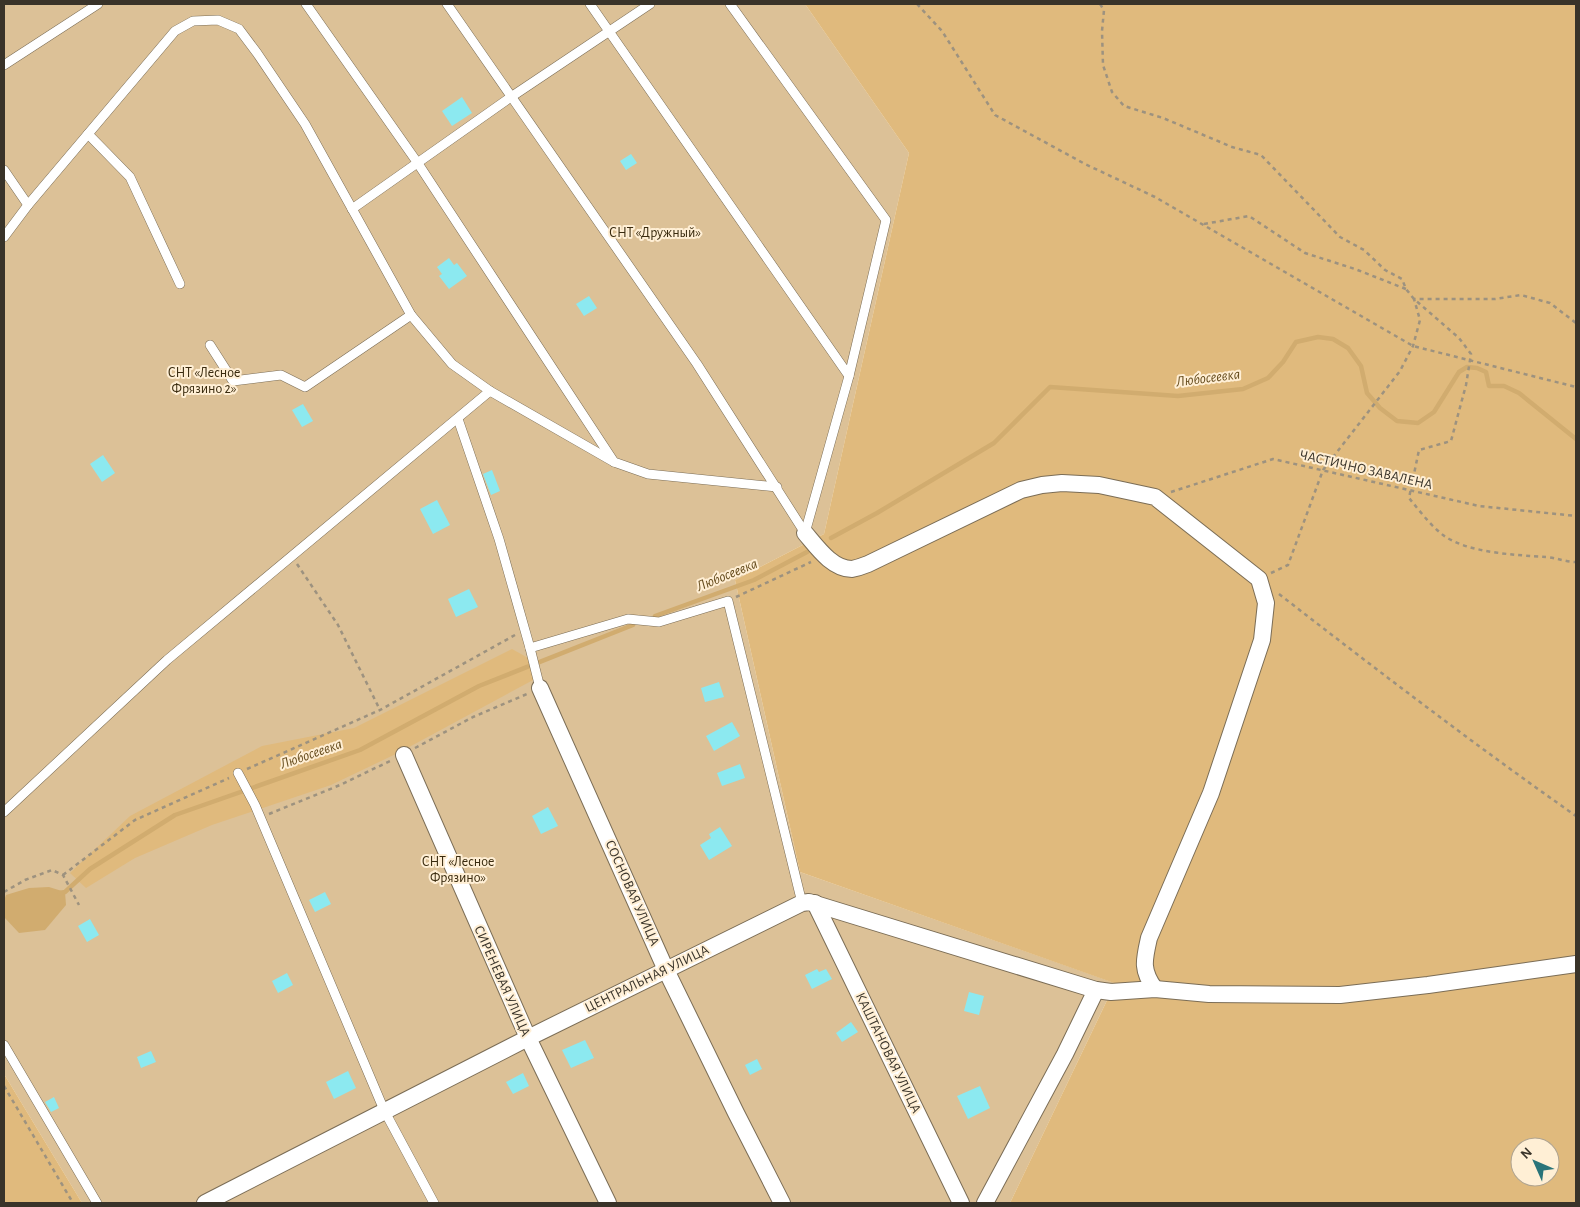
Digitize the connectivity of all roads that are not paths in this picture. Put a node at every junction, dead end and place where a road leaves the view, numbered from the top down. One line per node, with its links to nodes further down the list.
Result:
1 (98, 4): 8 (lane)
2 (306, 4): 11 (lane)
3 (447, 4): 9 (lane)
4 (590, 4): 7 (lane)
5 (650, 4): 7 (lane)
6 (730, 4): 19 (lane)
7 (610, 32): 9 (lane); 19 (lane)
8 (4, 65)
9 (511, 97): 11 (lane); 23 (lane)
10 (88, 134): 13 (lane); 14 (lane); 16 (lane)
11 (417, 162): 14 (lane); 22 (lane)
12 (4, 170): 13 (lane)
13 (28, 205): 15 (lane)
14 (352, 209): 17 (lane)
15 (4, 237)
16 (180, 284)
17 (411, 316): 18 (lane); 20 (lane)
18 (210, 345)
19 (849, 376): 24 (lane)
20 (490, 391): 21 (lane); 22 (lane)
21 (458, 419): 25 (lane); 29 (lane)
22 (614, 462): 23 (lane)
23 (777, 487): 24 (lane)
24 (805, 533): 33 (street)
25 (530, 648): 26 (lane); 30 (lane)
26 (540, 688): 32 (street, СОСНОВАЯ УЛИЦА)
27 (404, 755): 35 (street, СИРЕНЕВАЯ УЛИЦА)
28 (238, 773): 37 (lane)
29 (4, 812)
30 (809, 903): 32 (street, ЦЕНТРАЛЬНАЯ УЛИЦА); 34 (street); 43 (street, КАШТАНОВАЯ УЛИЦА)
31 (1576, 964): 33 (street)
32 (666, 970): 35 (street, ЦЕНТРАЛЬНАЯ УЛИЦА); 42 (street, СОСНОВАЯ УЛИЦА)
33 (1155, 989): 34 (street)
34 (1104, 991): 44 (street)
35 (528, 1038): 37 (street, ЦЕНТРАЛЬНАЯ УЛИЦА); 41 (street, СИРЕНЕВАЯ УЛИЦА)
36 (4, 1045): 38 (lane)
37 (384, 1110): 39 (street, ЦЕНТРАЛЬНАЯ УЛИЦА); 40 (lane)
38 (97, 1203)
39 (204, 1203)
40 (434, 1203)
41 (608, 1203)
42 (782, 1203)
43 (961, 1203)
44 (985, 1203)

